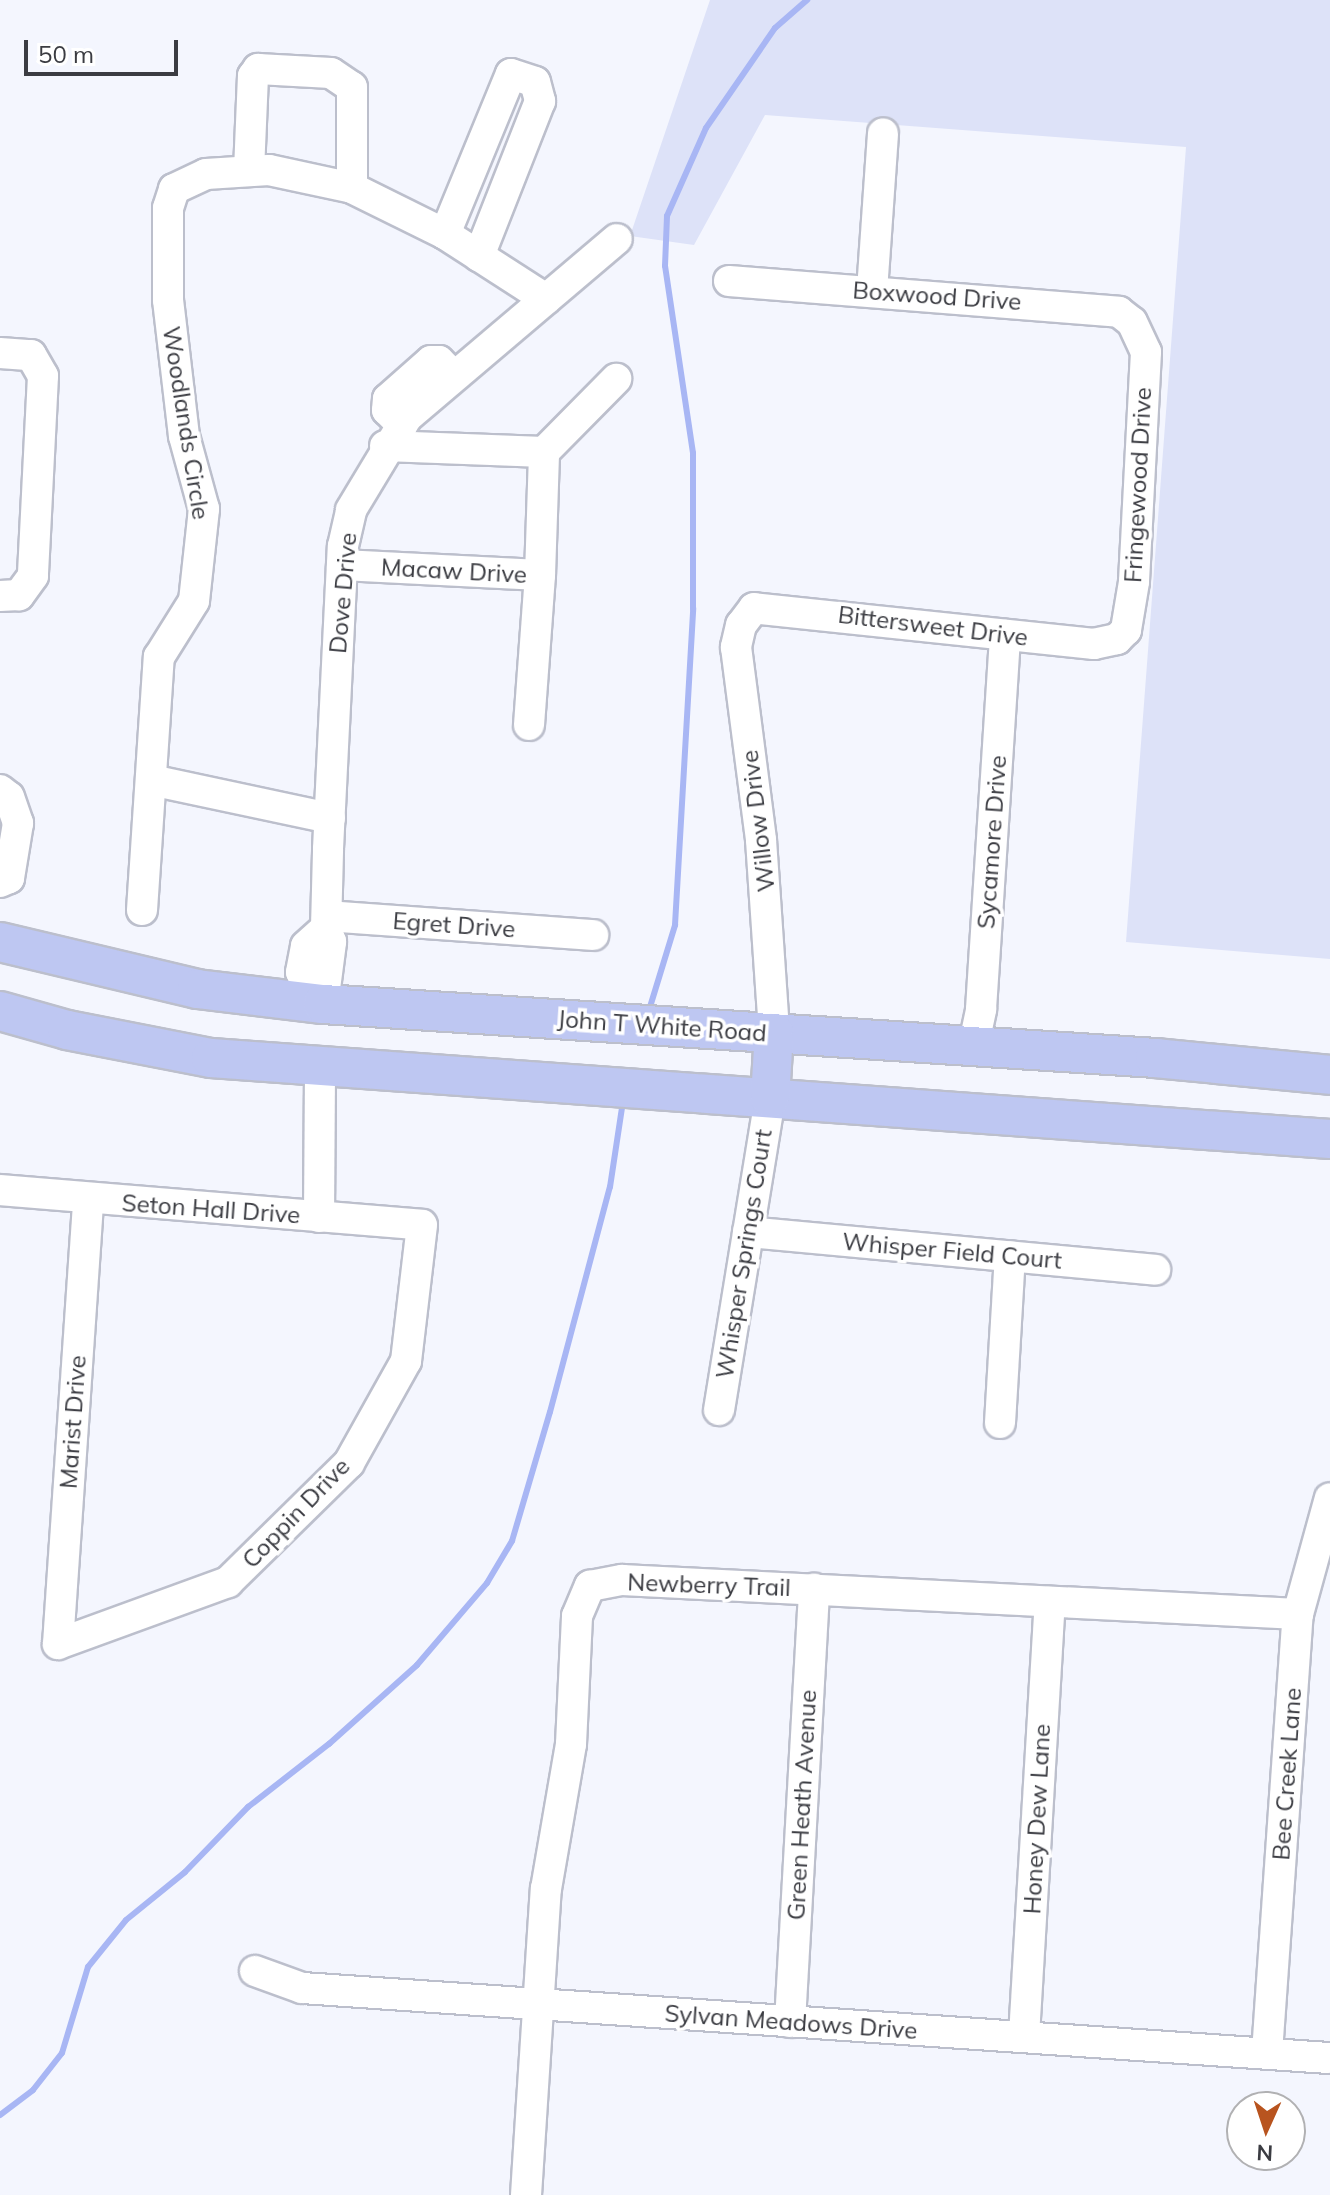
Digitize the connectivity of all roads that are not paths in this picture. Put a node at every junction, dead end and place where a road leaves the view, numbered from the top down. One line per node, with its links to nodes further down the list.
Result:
1 (883, 133): 8 (street)
2 (249, 171): 3 (street, Woodlands Circle); 3 (street); 23 (street, Woodlands Circle)
3 (352, 188): 4 (street, Woodlands Circle)
4 (445, 234): 6 (street, Woodlands Circle); 6 (street)
5 (617, 239): 9 (street, Dove Drive)
6 (479, 256): 9 (street, Woodlands Circle)
7 (729, 281): 8 (street, Boxwood Drive)
8 (872, 291): 10 (street, Boxwood Drive)
9 (546, 299): 13 (street, Dove Drive)
10 (1136, 330): 21 (street, Fringewood Drive)
11 (0, 353): 17 (street)
12 (616, 379): 14 (street)
13 (394, 435): 14 (street); 15 (street, Dove Drive)
14 (544, 452): 16 (street, Macaw Drive)
15 (342, 565): 16 (street, Macaw Drive); 25 (street, Dove Drive)
16 (540, 575): 22 (street)
17 (0, 596): 18 (street)
18 (0, 609)
19 (750, 613): 20 (street, Bittersweet Drive); 33 (street, Willow Drive)
20 (1005, 635): 21 (street, Bittersweet Drive); 34 (street, Sycamore Drive)
21 (1117, 639)
22 (529, 725)
23 (151, 780): 25 (street); 27 (street, Woodlands Circle)
24 (0, 790): 26 (street)
25 (330, 818): 28 (street, Dove Drive)
26 (0, 882)
27 (142, 910)
28 (326, 922): 29 (street, Egret Drive); 31 (street)
29 (593, 935)
30 (0, 942): 31 (main road, John T White Road)
31 (323, 998): 33 (main road, John T White Road); 35 (main road)
32 (0, 1011): 35 (main road)
33 (774, 1033): 34 (main road, John T White Road); 37 (main road)
34 (973, 1048): 36 (main road, John T White Road)
35 (320, 1065): 37 (main road); 41 (street)
36 (1330, 1075)
37 (770, 1098): 38 (main road); 43 (street, Whisper Springs Court)
38 (1330, 1139)
39 (0, 1190): 40 (street, Seton Hall Drive)
40 (88, 1200): 41 (street, Seton Hall Drive); 52 (street, Marist Drive)
41 (319, 1217): 42 (street, Seton Hall Drive)
42 (422, 1225): 52 (street, Coppin Drive)
43 (748, 1232): 44 (street, Whisper Field Court); 46 (street, Whisper Springs Court)
44 (1010, 1256): 45 (street, Whisper Field Court); 47 (street)
45 (1155, 1270)
46 (719, 1410)
47 (1000, 1423)
48 (1330, 1498): 51 (street, Bee Creek Lane)
49 (814, 1589): 50 (street, Newberry Trail); 54 (street, Newberry Trail); 55 (street, Green Heath Avenue)
50 (1050, 1602): 51 (street, Newberry Trail); 56 (street, Honey Dew Lane)
51 (1298, 1614): 57 (street, Bee Creek Lane)
52 (58, 1644)
53 (255, 1971): 54 (street, Sylvan Meadows Drive)
54 (535, 2006): 55 (street, Sylvan Meadows Drive); 59 (street, Newberry Trail)
55 (790, 2022): 56 (street, Sylvan Meadows Drive)
56 (1024, 2036): 57 (street, Sylvan Meadows Drive)
57 (1267, 2053): 58 (street, Sylvan Meadows Drive)
58 (1330, 2058)
59 (526, 2195)

